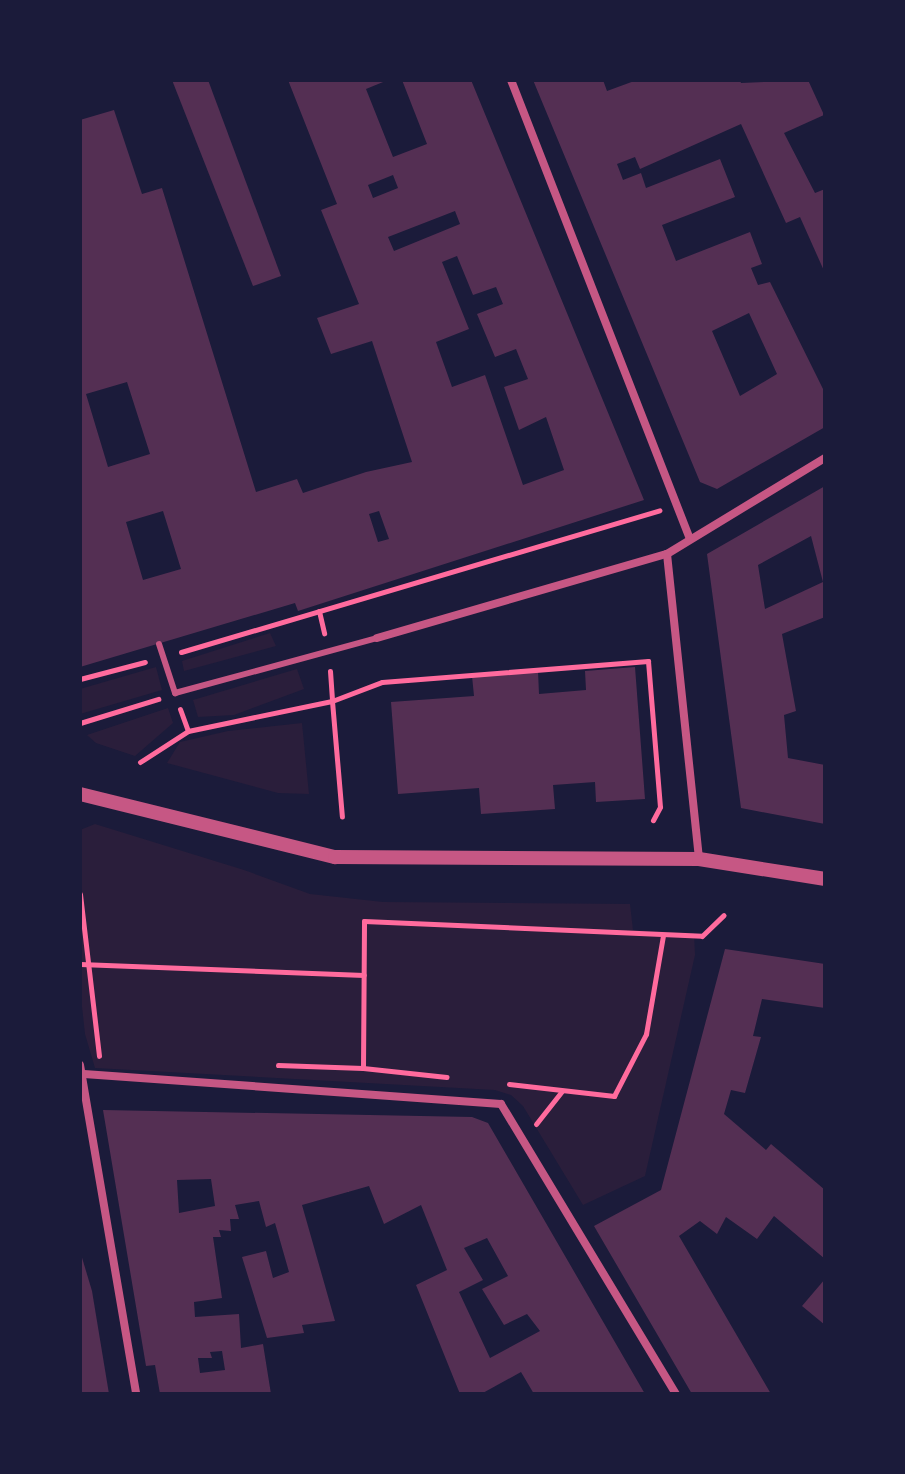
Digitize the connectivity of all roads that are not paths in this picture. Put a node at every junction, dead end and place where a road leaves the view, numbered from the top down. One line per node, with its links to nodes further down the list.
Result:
1 (511, 80): 3 (street)
2 (825, 458): 3 (street)
3 (690, 538): 4 (street)
4 (667, 554): 5 (street); 8 (street)
5 (377, 638): 6 (lane)
6 (159, 644)
7 (80, 794): 8 (street)
8 (699, 859): 9 (street)
9 (825, 879)
10 (82, 1070): 11 (street); 12 (street)
11 (136, 1394)
12 (676, 1394)

